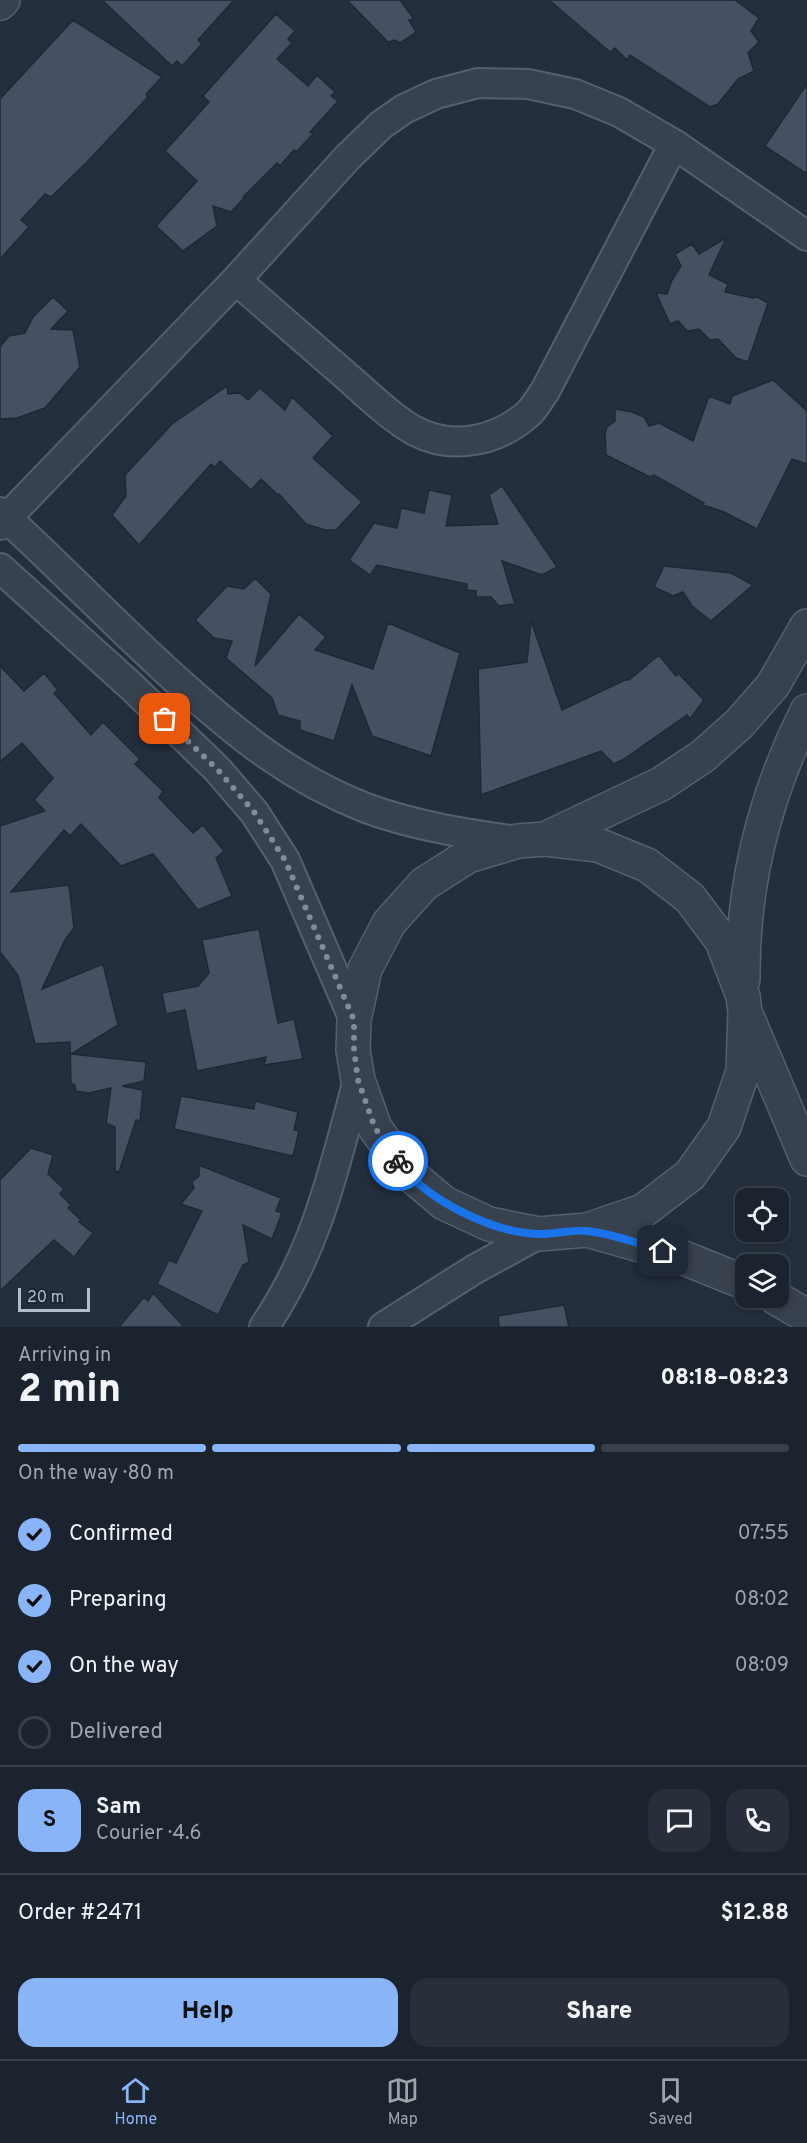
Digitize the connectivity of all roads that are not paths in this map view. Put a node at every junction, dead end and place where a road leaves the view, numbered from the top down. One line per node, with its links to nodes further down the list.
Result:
1 (674, 144): 2 (street); 3 (street); 3 (street)
2 (807, 236)
3 (236, 280): 4 (street)
4 (2, 518): 8 (street)
5 (0, 568): 10 (street)
6 (807, 626): 8 (street)
7 (807, 711): 9 (street)
8 (531, 840): 9 (street); 10 (street)
9 (744, 1004): 12 (street); 13 (street)
10 (354, 1020): 11 (street)
11 (358, 1080): 14 (street); 18 (street)
12 (807, 1159)
13 (587, 1230): 14 (street); 15 (street)
14 (539, 1234): 19 (street)
15 (735, 1279)
16 (789, 1306): 17 (street)
17 (807, 1316)
18 (264, 1327)
19 (383, 1327)

